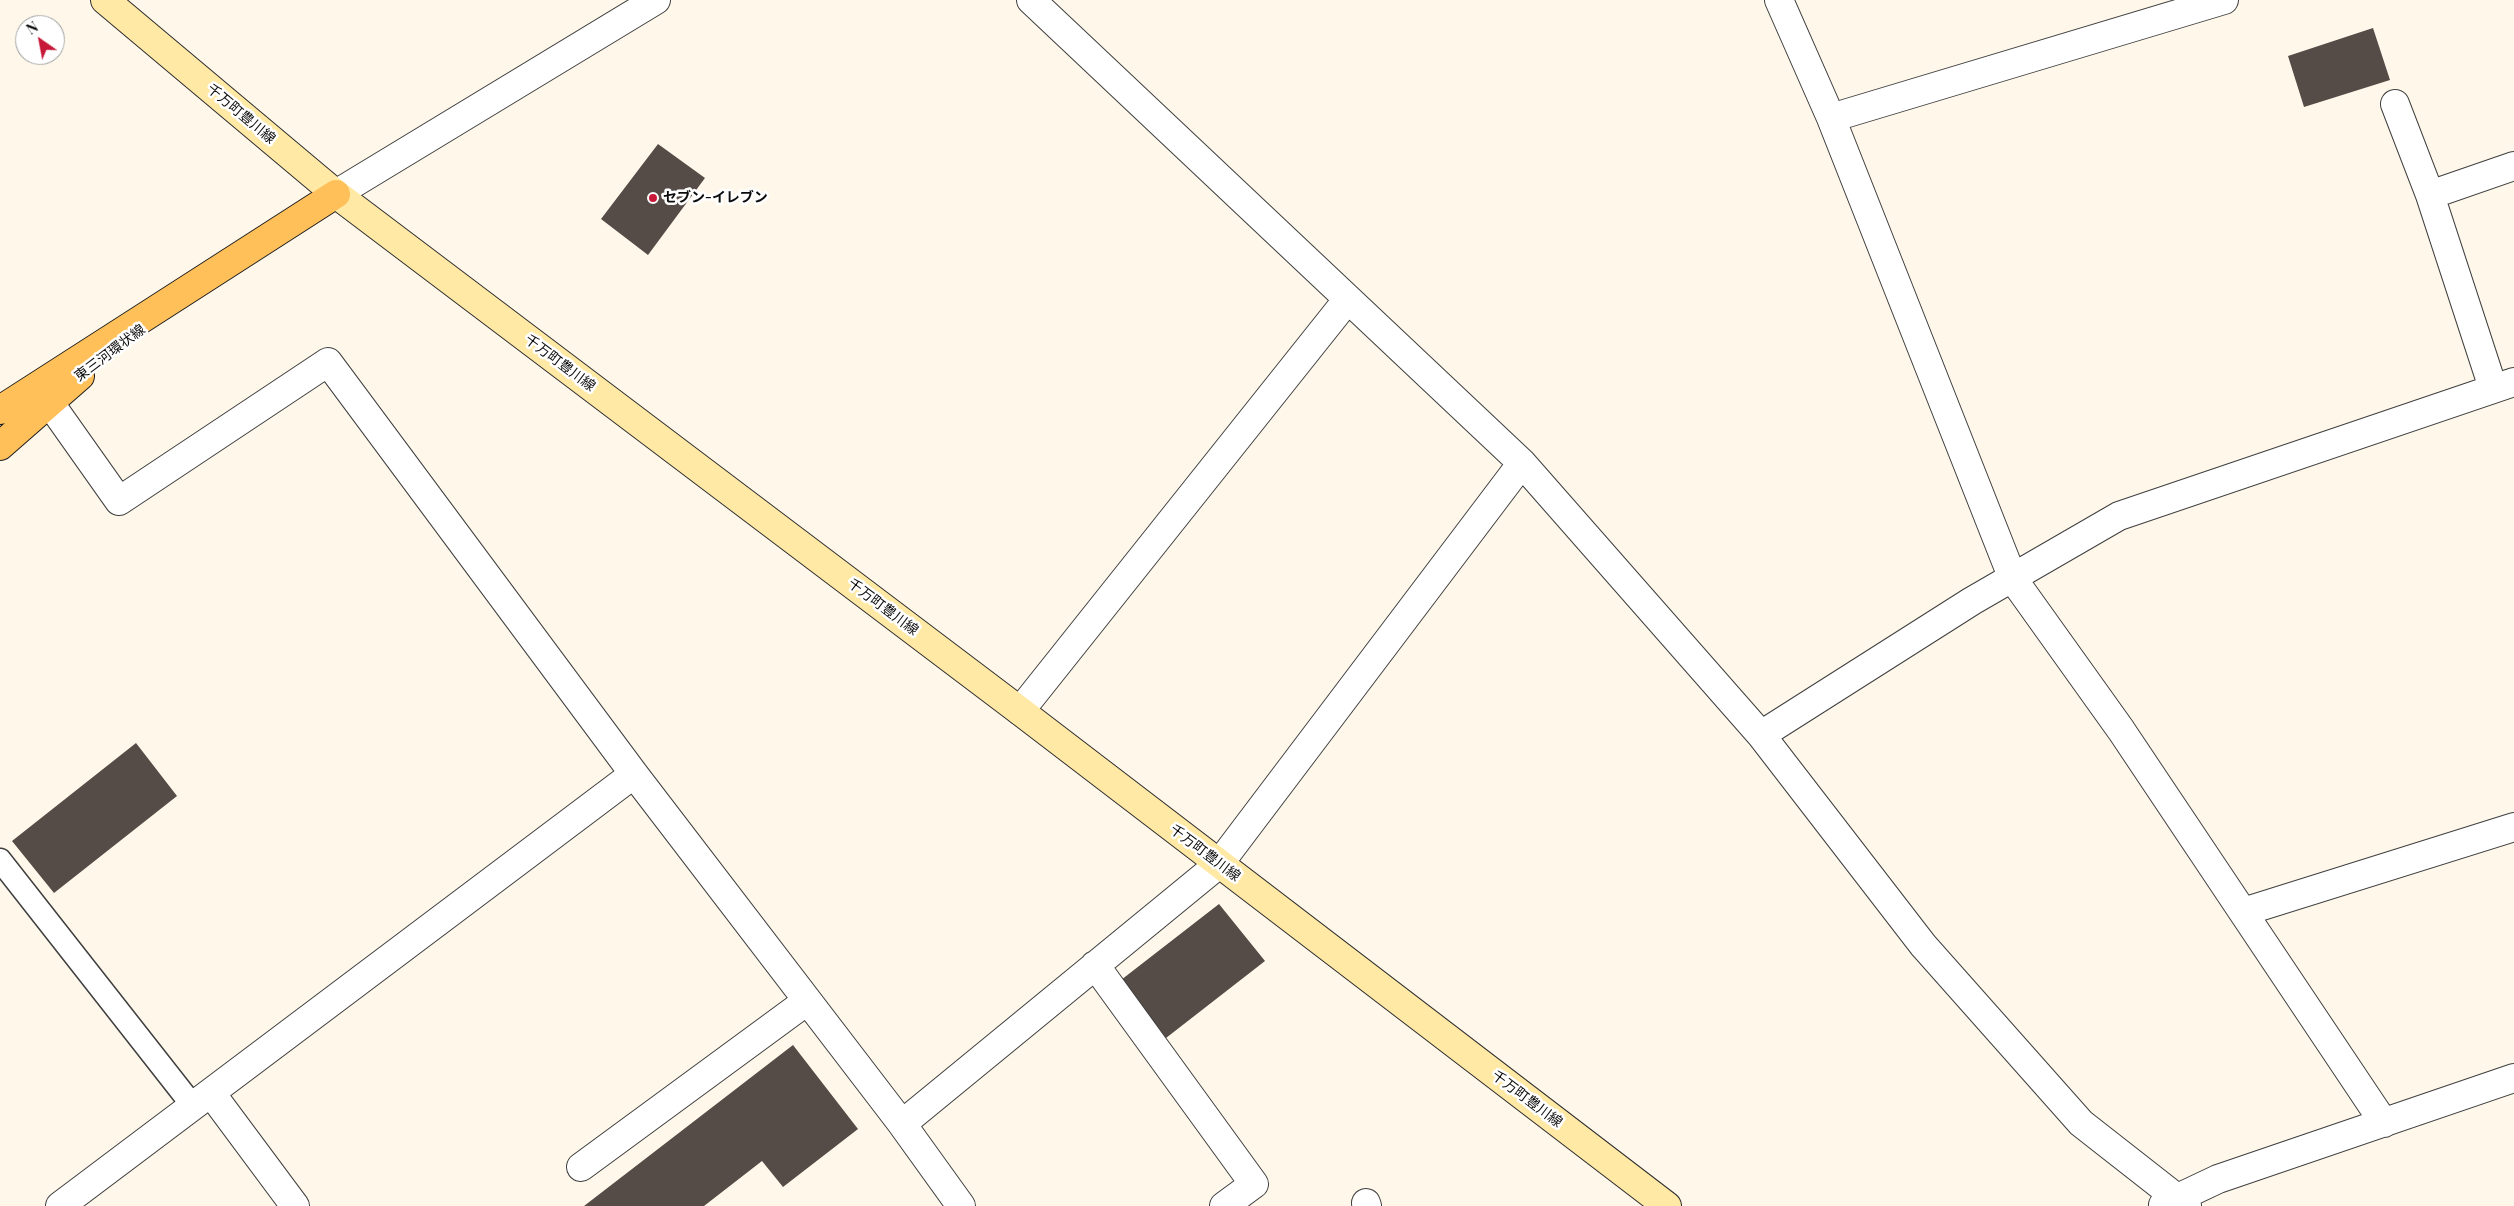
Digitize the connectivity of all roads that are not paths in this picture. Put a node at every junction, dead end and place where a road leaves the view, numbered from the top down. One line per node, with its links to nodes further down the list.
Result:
1 (105, 0): 9 (main road, 千万町豊川線)
2 (656, 0): 9 (street)
3 (1031, 0): 12 (street)
4 (1779, 0): 7 (street)
5 (2224, 0): 7 (street)
6 (2395, 104): 10 (street)
7 (1831, 118): 18 (street)
8 (2514, 166): 10 (street)
9 (336, 194): 11 (main road, 東三河環状線); 19 (main road, 千万町豊川線)
10 (2430, 195): 13 (street)
11 (224, 266): 14 (main road, 東三河環状線); 15 (main road, 東三河環状線)
12 (1348, 299): 17 (street); 19 (street)
13 (2508, 386): 18 (street)
14 (48, 402): 16 (main road, 東三河環状線); 21 (street)
15 (0, 410)
16 (0, 446)
17 (1522, 463): 20 (street); 24 (street)
18 (2012, 579): 20 (street); 25 (street)
19 (1020, 712): 24 (main road, 千万町豊川線)
20 (1761, 735): 33 (street)
21 (634, 774): 27 (street); 29 (street)
22 (2514, 827): 25 (street)
23 (0, 860): 29 (lane)
24 (1219, 864): 26 (street); 38 (main road, 千万町豊川線)
25 (2243, 912): 30 (street)
26 (1095, 965): 31 (street); 37 (street)
27 (807, 1001): 31 (street); 32 (street)
28 (2514, 1078): 30 (street)
29 (202, 1099): 34 (street); 35 (street)
30 (2384, 1123): 33 (street)
31 (902, 1124): 36 (street)
32 (581, 1167)
33 (2175, 1203)
34 (60, 1206)
35 (295, 1206)
36 (961, 1206)
37 (1224, 1206)
38 (1667, 1206)

